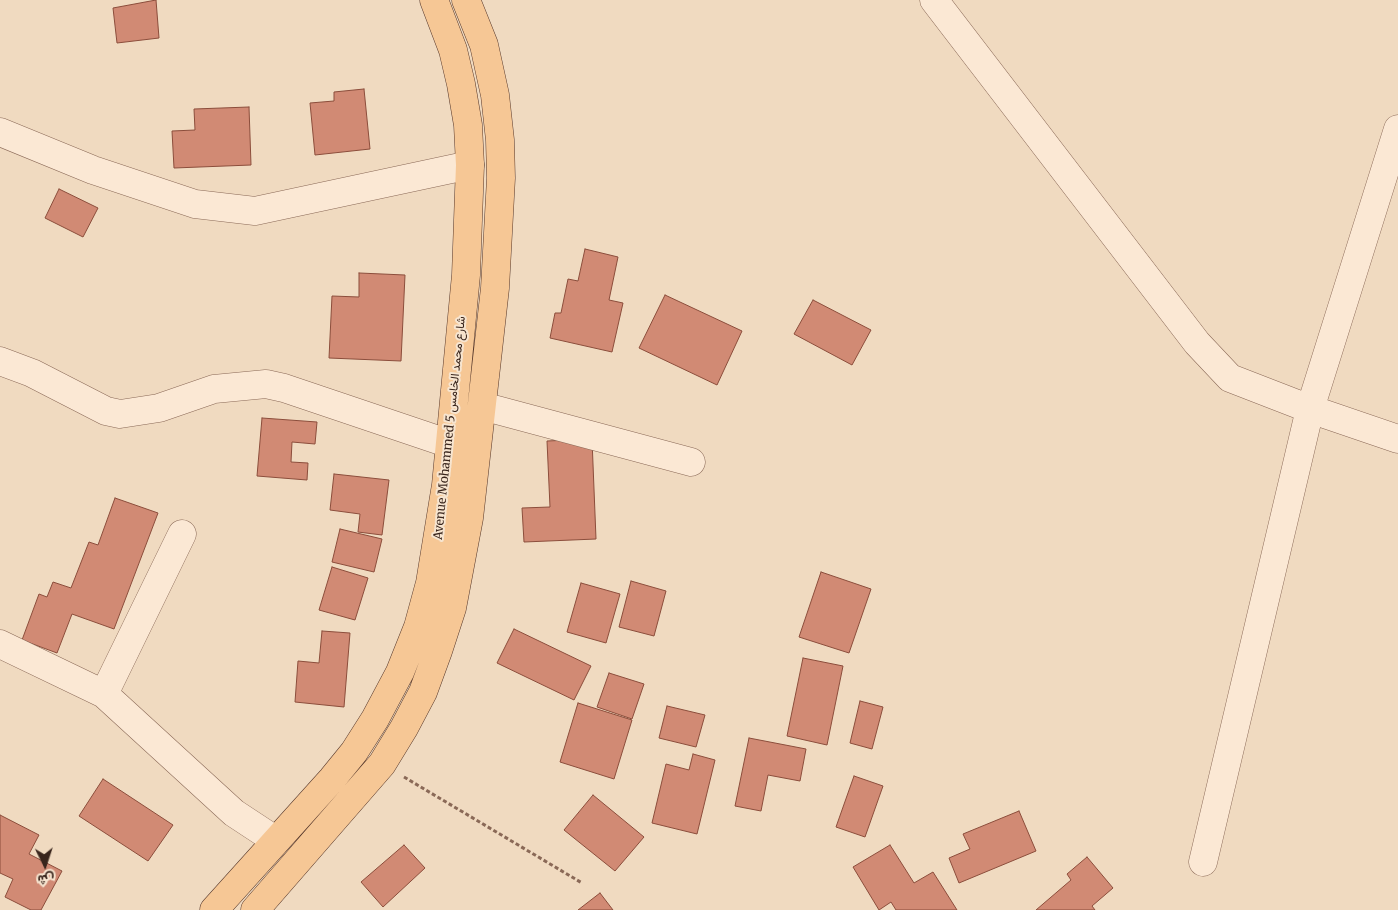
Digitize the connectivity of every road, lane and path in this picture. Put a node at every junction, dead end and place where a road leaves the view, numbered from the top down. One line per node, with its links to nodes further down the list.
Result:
1 (434, 0): 6 (main road, Avenue Mohammed 5 شارع محمد الخامس)
2 (466, 0): 8 (main road)
3 (934, 0): 9 (street)
4 (1398, 130): 9 (street)
5 (0, 132): 6 (street)
6 (470, 165): 11 (main road, Avenue Mohammed 5 شارع محمد الخامس)
7 (0, 361): 11 (street)
8 (482, 406): 12 (street); 16 (main road)
9 (1310, 408): 10 (street); 18 (street)
10 (1398, 439)
11 (450, 444): 17 (main road, Avenue Mohammed 5 شارع محمد الخامس)
12 (691, 462)
13 (182, 534): 15 (street)
14 (0, 644): 15 (street)
15 (104, 694): 17 (street)
16 (382, 764): 19 (path); 21 (main road)
17 (276, 840): 20 (main road, Avenue Mohammed 5 شارع محمد الخامس)
18 (1203, 862)
19 (582, 883)
20 (214, 910)
21 (255, 910)

